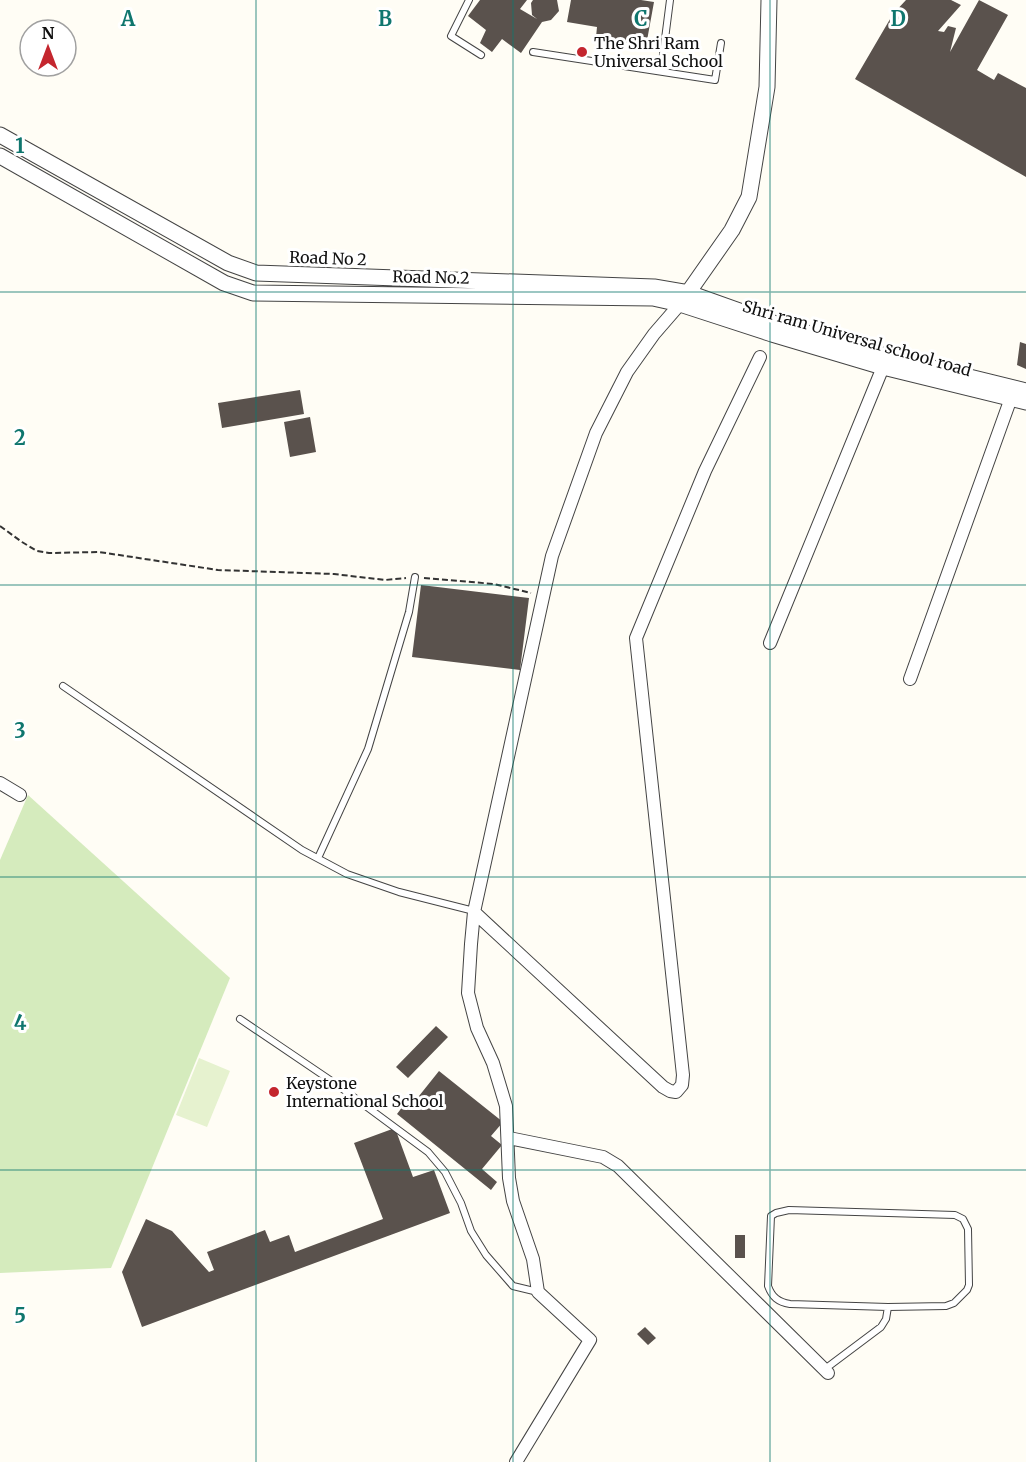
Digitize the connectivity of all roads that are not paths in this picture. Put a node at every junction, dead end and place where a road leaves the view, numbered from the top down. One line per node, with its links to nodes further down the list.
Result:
1 (469, 0): 6 (lane)
2 (670, 0): 7 (lane)
3 (770, 0): 10 (street)
4 (721, 43): 7 (lane)
5 (532, 52): 7 (lane)
6 (482, 55)
7 (661, 70)
8 (0, 135): 10 (street, Road No 2)
9 (0, 156): 10 (street, Road No.2)
10 (685, 298): 12 (street, Shri ram Universal school road); 13 (street, Shri ram Universal school road); 23 (street)
11 (760, 357): 23 (street)
12 (883, 367): 14 (street, Shri ram Universal school road); 17 (street)
13 (1026, 391)
14 (1011, 398): 15 (street, Shri ram Universal school road); 18 (street)
15 (1026, 402)
16 (415, 578): 22 (lane)
17 (770, 643)
18 (910, 679)
19 (63, 686): 22 (lane)
20 (0, 783): 21 (street)
21 (20, 795)
22 (318, 858): 23 (lane)
23 (474, 912): 25 (street)
24 (240, 1019): 26 (lane)
25 (509, 1138): 26 (street); 28 (street)
26 (538, 1292): 29 (street)
27 (888, 1307): 27 (lane); 28 (lane)
28 (826, 1371)
29 (516, 1462)

